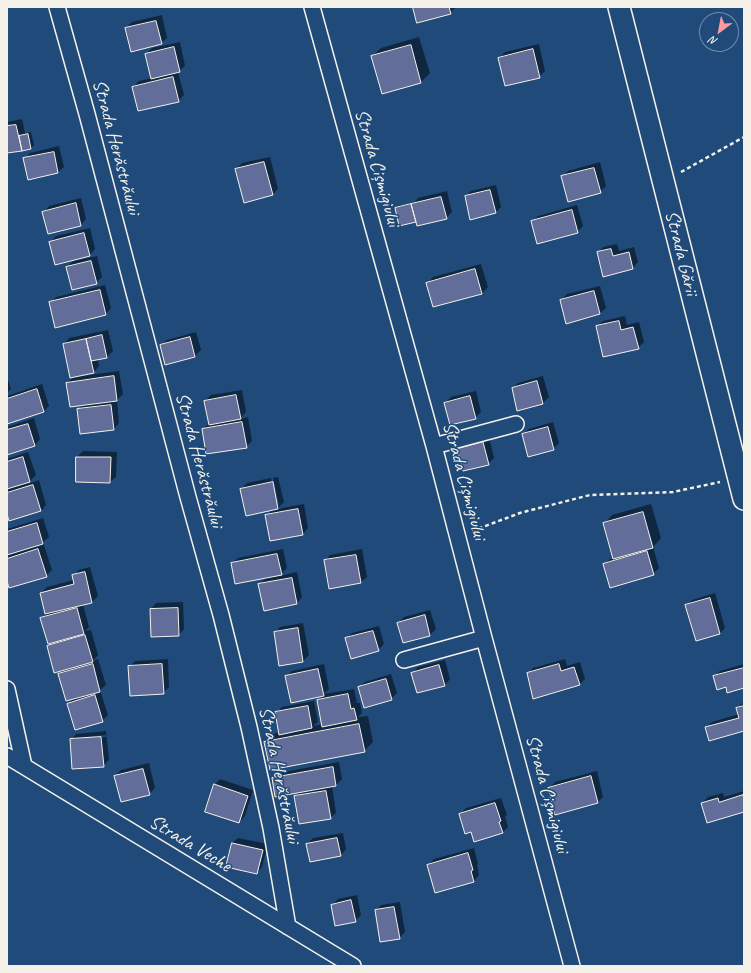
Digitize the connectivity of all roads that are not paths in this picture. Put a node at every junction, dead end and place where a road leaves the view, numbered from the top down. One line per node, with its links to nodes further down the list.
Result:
1 (57, 7): 12 (street, Strada Herăstrăului)
2 (312, 7): 5 (street, Strada Cișmigiului)
3 (619, 7): 6 (main road, Strada Gării)
4 (516, 424): 5 (street)
5 (434, 446): 7 (street, Strada Cișmigiului)
6 (744, 499)
7 (484, 638): 8 (street); 14 (street, Strada Cișmigiului)
8 (404, 660)
9 (7, 689): 11 (street)
10 (7, 756): 11 (street, Strada Veche)
11 (24, 766): 12 (street, Strada Veche)
12 (288, 927): 13 (street, Strada Veche)
13 (353, 966)
14 (572, 966)

